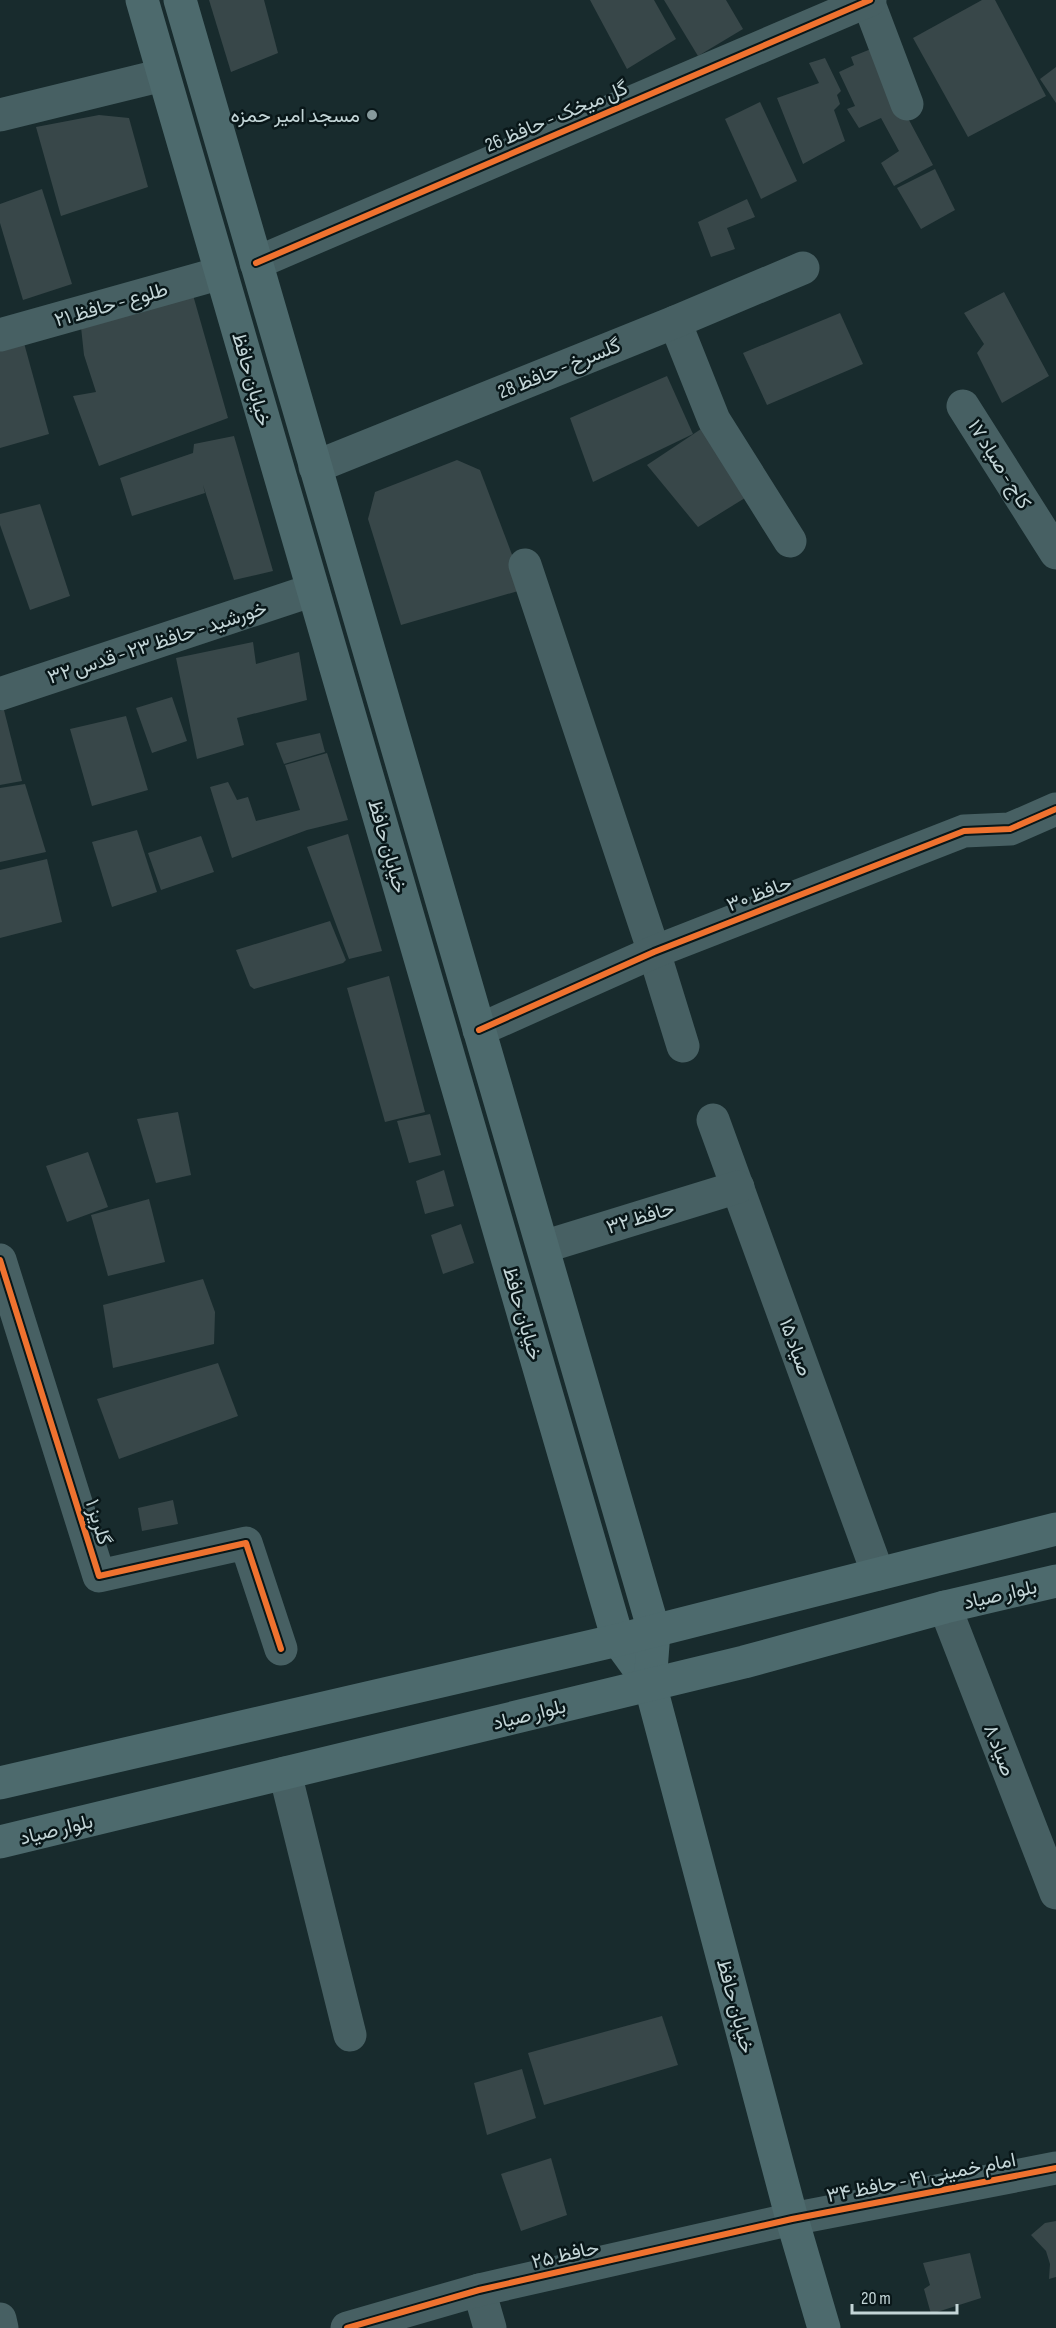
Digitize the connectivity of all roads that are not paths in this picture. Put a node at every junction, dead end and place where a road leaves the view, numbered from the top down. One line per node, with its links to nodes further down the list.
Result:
1 (142, 0): 5 (main road, خیابان حافظ)
2 (180, 0): 8 (main road, خیابان حافظ)
3 (869, 1): 4 (street, گل میخک - حافظ 26); 6 (street)
4 (809, 11): 8 (street, گل میخک - حافظ 26)
5 (163, 75): 7 (street); 10 (main road, خیابان حافظ)
6 (907, 104)
7 (0, 115)
8 (256, 263): 14 (main road, خیابان حافظ)
9 (803, 268): 11 (street, گلسرخ - حافظ 28)
10 (221, 273): 12 (street, طلوع - حافظ ۲۱); 18 (main road, خیابان حافظ)
11 (675, 322): 14 (street, گلسرخ - حافظ 28); 15 (street)
12 (0, 335)
13 (963, 406): 16 (street, کاج - صیاد ۱۷)
14 (315, 467): 22 (main road, خیابان حافظ)
15 (790, 541)
16 (1056, 553)
17 (525, 565): 21 (street)
18 (313, 590): 19 (street, خورشید - حافظ ۲۳ - قدس ۳۲); 33 (main road, خیابان حافظ)
19 (0, 694)
20 (1056, 809): 21 (street, حافظ ۳۰)
21 (654, 952): 22 (street, حافظ ۳۰); 23 (street)
22 (479, 1030): 26 (main road, خیابان حافظ)
23 (683, 1046)
24 (713, 1120): 25 (street, صیاد ۱۵)
25 (738, 1187): 26 (street, حافظ ۳۲); 29 (street, صیاد ۱۵)
26 (543, 1247): 32 (main road, خیابان حافظ)
27 (0, 1260): 34 (street, گلریز ۱)
28 (1056, 1529): 29 (main road)
29 (878, 1574): 32 (main road)
30 (1056, 1581): 31 (main road, بلوار صیاد)
31 (945, 1607): 35 (main road, بلوار صیاد); 39 (street, صیاد ۸)
32 (654, 1631): 33 (main road); 35 (main road, خیابان حافظ)
33 (618, 1640): 35 (main road, خیابان حافظ); 37 (main road)
34 (281, 1649)
35 (650, 1684): 36 (main road, بلوار صیاد); 42 (main road, خیابان حافظ)
36 (285, 1773): 38 (main road, بلوار صیاد); 40 (street)
37 (0, 1783)
38 (0, 1842)
39 (1056, 1893)
40 (350, 2035)
41 (1056, 2168): 42 (street, امام خمینی ۴۱ - حافظ ۳۴)
42 (792, 2219): 43 (street, حافظ ۲۵); 48 (main road, خیابان حافظ)
43 (480, 2290): 46 (street, حافظ ۲۵); 47 (street)
44 (0, 2319): 45 (street)
45 (2, 2328)
46 (347, 2328)
47 (490, 2328)
48 (824, 2328)

